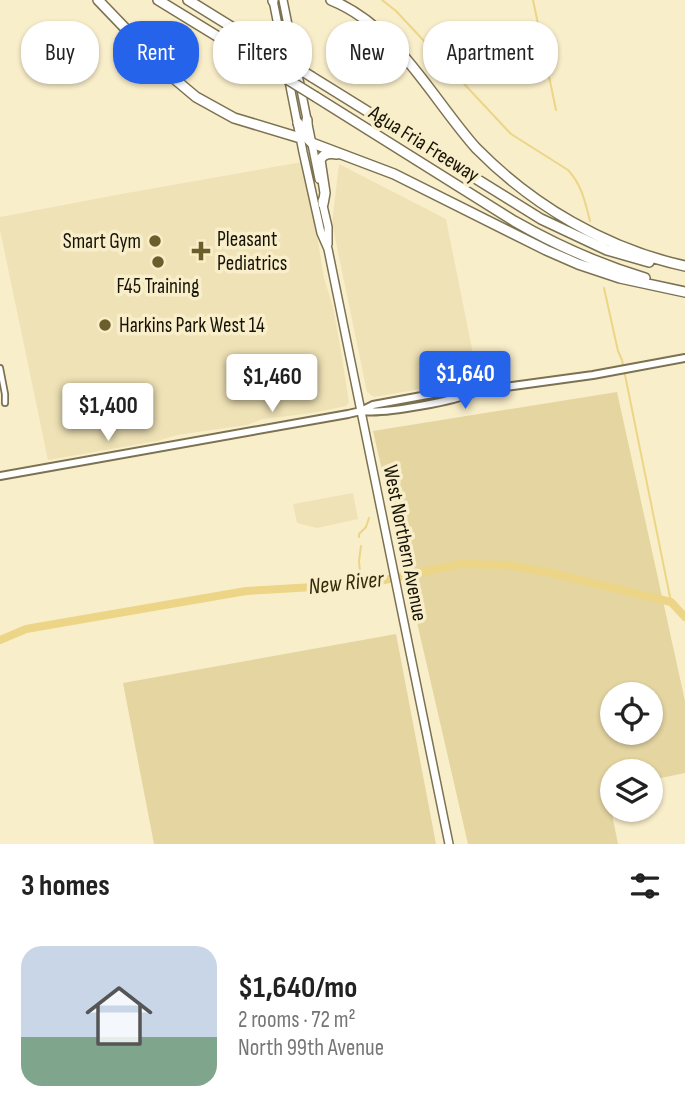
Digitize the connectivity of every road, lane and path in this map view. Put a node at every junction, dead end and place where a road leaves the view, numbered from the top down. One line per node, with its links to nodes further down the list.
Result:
1 (98, 0): 8 (highway)
2 (158, 0): 14 (highway, Agua Fria Freeway, bridge)
3 (188, 0): 13 (highway, Agua Fria Freeway, bridge)
4 (273, 0): 7 (main road, West Northern Avenue)
5 (283, 0): 7 (main road, West Northern Avenue)
6 (331, 0): 13 (highway)
7 (303, 121): 8 (highway); 9 (main road, West Northern Avenue)
8 (302, 135): 9 (highway); 12 (main road, West Northern Avenue)
9 (312, 143): 10 (highway); 11 (main road, West Northern Avenue)
10 (340, 154): 11 (highway); 15 (highway)
11 (323, 204): 12 (main road, West Northern Avenue)
12 (328, 249): 20 (main road, West Northern Avenue)
13 (685, 268)
14 (685, 287)
15 (685, 292)
16 (685, 358): 20 (main road)
17 (0, 368): 18 (street)
18 (1, 376): 19 (street)
19 (5, 403)
20 (361, 411): 21 (main road); 22 (main road, West Northern Avenue)
21 (0, 476)
22 (449, 844)

